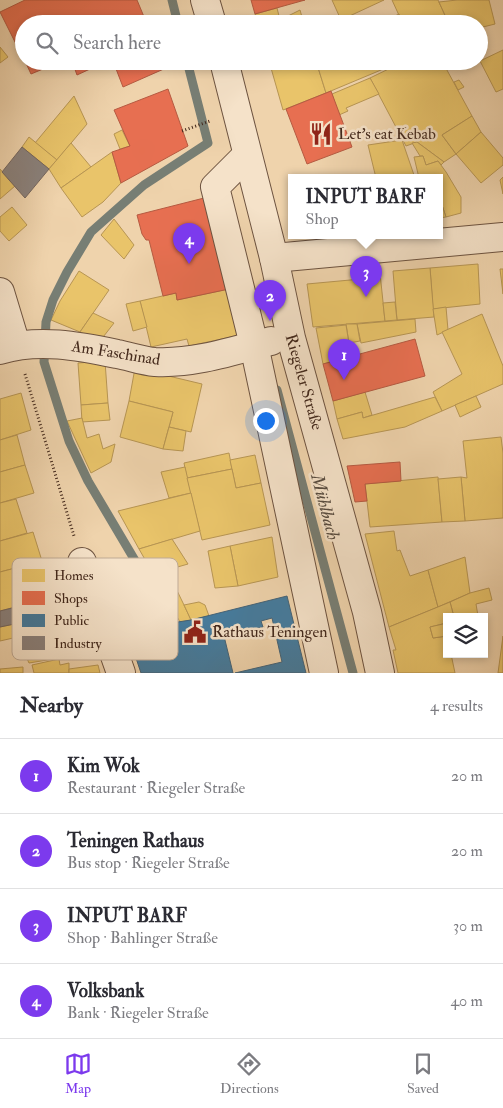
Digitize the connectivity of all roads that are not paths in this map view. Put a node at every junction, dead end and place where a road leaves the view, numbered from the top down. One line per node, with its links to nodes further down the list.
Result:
1 (205, 0): 2 (street)
2 (209, 15)
3 (226, 70): 4 (street, Riegeler Straße)
4 (247, 155): 6 (street, Riegeler Straße); 9 (street)
5 (503, 236): 6 (street)
6 (274, 258): 8 (street, Riegeler Straße)
7 (0, 292): 10 (street)
8 (291, 338): 9 (street, Am Faschinad); 14 (street, Riegeler Straße)
9 (254, 345): 10 (street, Am Faschinad); 13 (street)
10 (15, 346)
11 (116, 660): 12 (street)
12 (121, 673)
13 (324, 673)
14 (380, 673)

